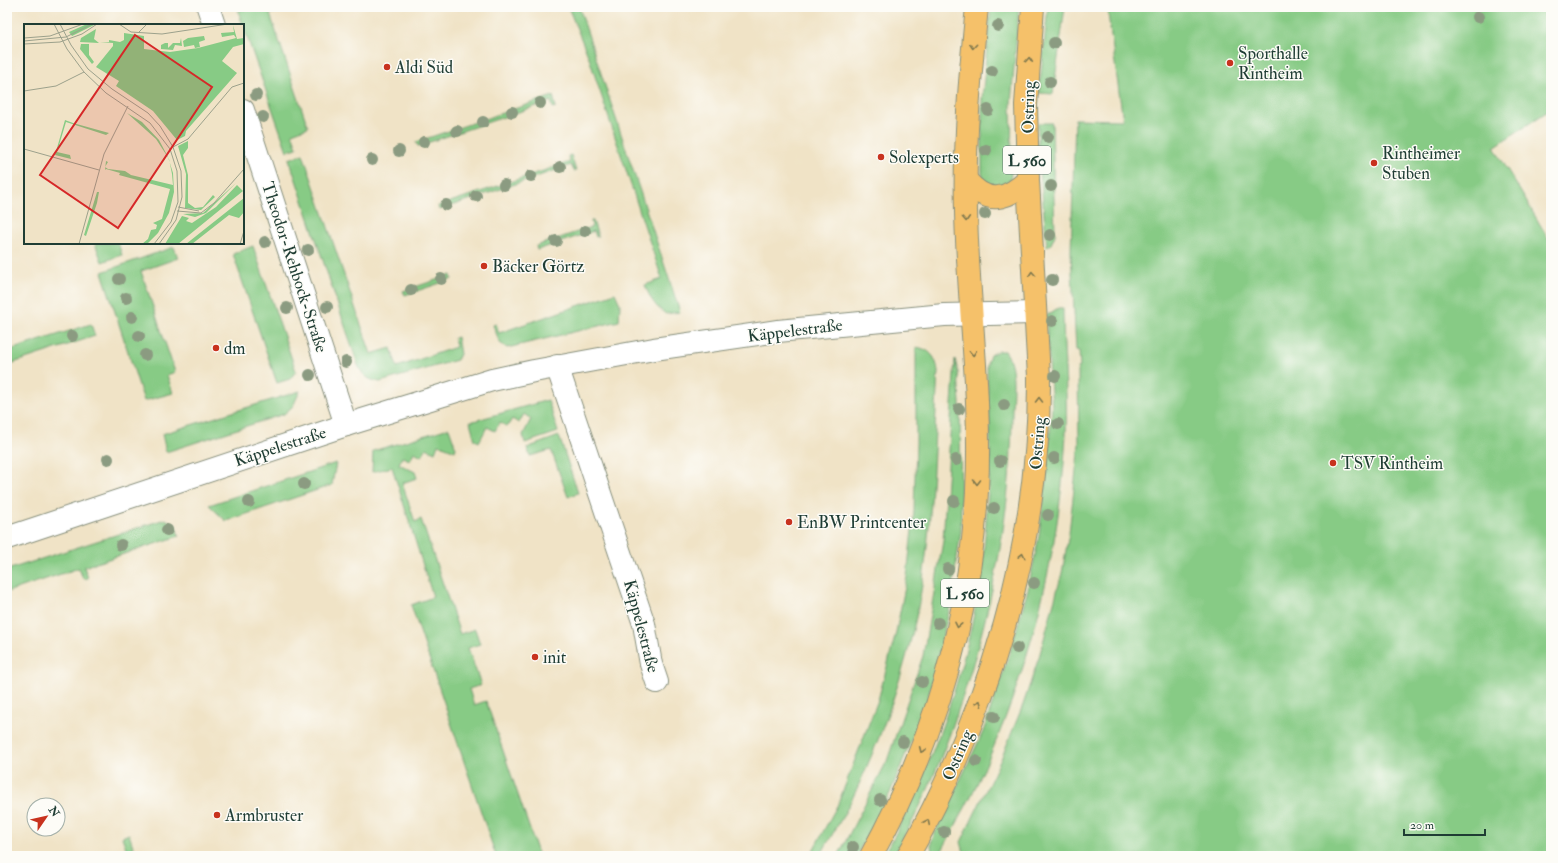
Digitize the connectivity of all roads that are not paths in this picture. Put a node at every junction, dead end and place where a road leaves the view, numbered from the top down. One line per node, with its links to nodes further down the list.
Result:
1 (208, 7): 4 (street)
2 (977, 7): 6 (main road, Ostring / L 560, one-way to 6)
3 (1033, 7): 7 (main road, Ostring / L 560, one-way to 3)
4 (214, 24)
5 (244, 113): 11 (street, Theodor-Rehbock-Straße)
6 (966, 180): 7 (main road); 9 (main road, Ostring / L 560, one-way to 9)
7 (1028, 180): 8 (main road, Ostring / L 560, one-way to 7)
8 (1035, 313): 9 (street, Käppelestraße); 15 (main road, Ostring / L 560, one-way to 8)
9 (971, 314): 10 (street, Käppelestraße); 14 (main road, Ostring / L 560, one-way to 14)
10 (557, 366): 11 (street, Käppelestraße); 13 (street, Käppelestraße)
11 (346, 425): 12 (street, Käppelestraße)
12 (7, 538)
13 (657, 682)
14 (871, 856)
15 (908, 856)

